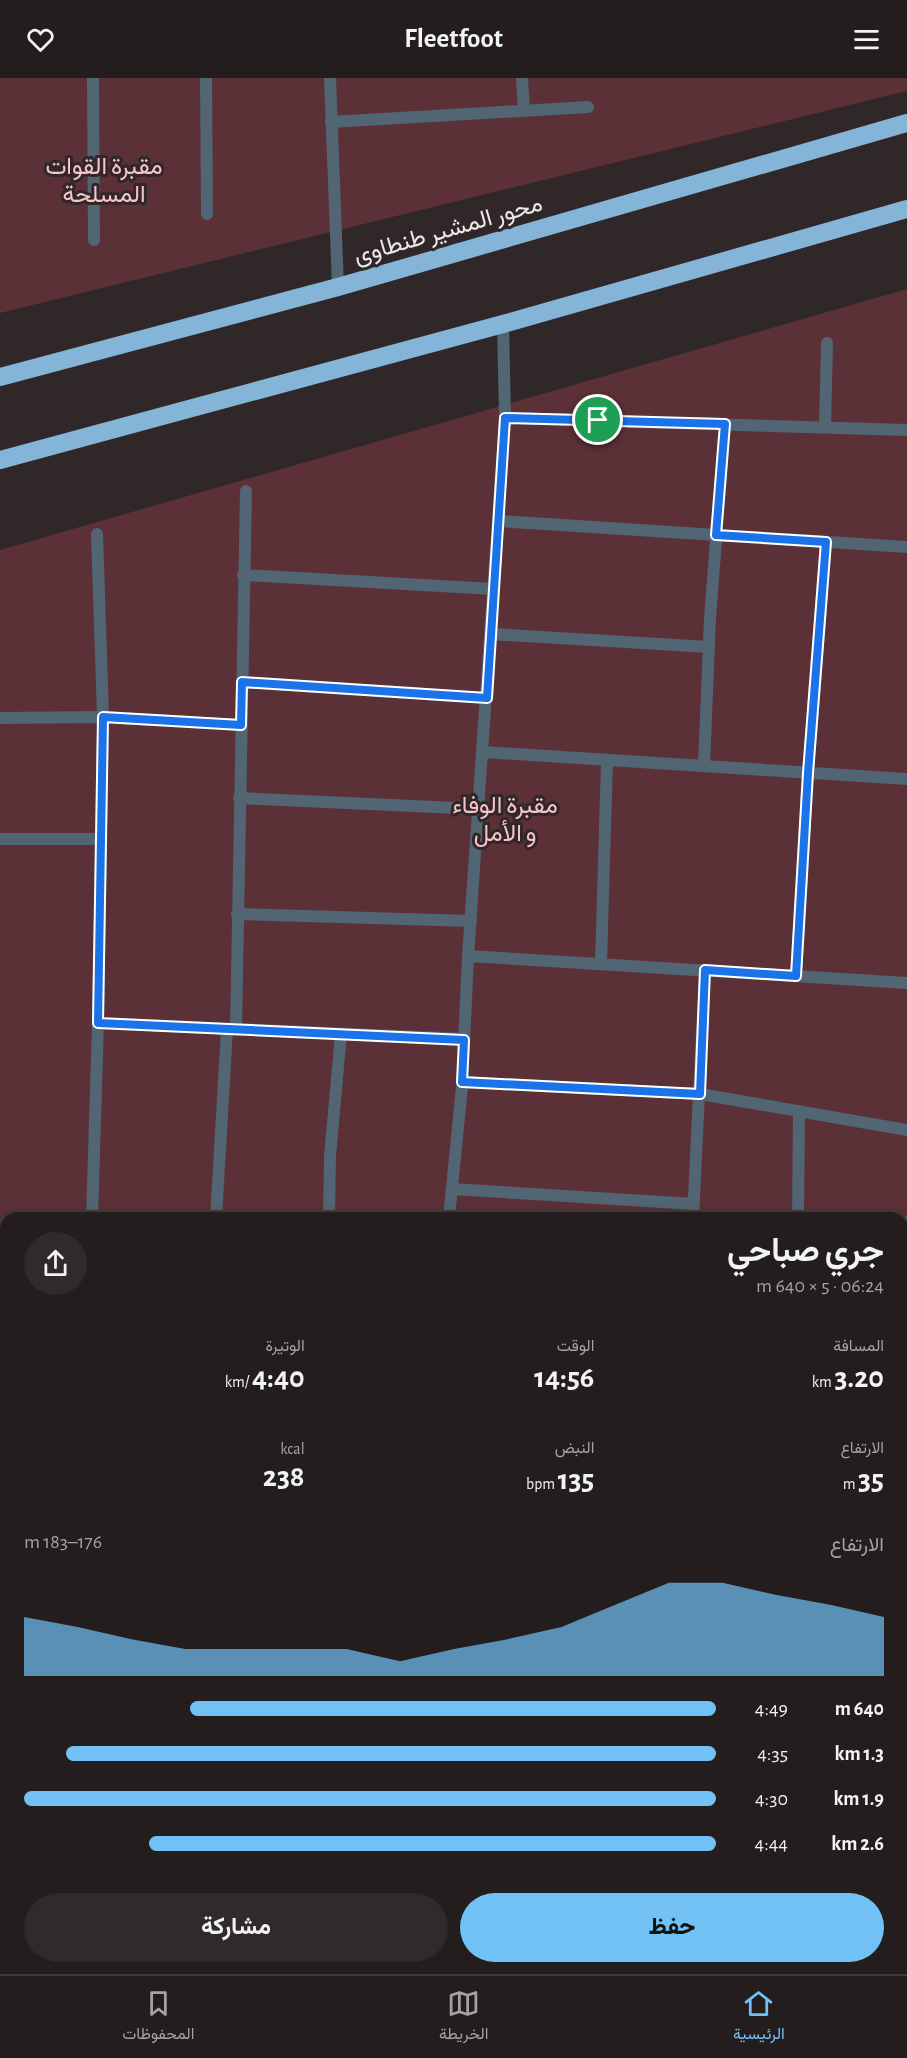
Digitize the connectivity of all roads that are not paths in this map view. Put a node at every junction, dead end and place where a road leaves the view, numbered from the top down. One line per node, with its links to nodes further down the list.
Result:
1 (93, 78): 11 (lane)
2 (207, 78): 10 (lane)
3 (330, 78): 7 (lane)
4 (522, 78): 6 (lane)
5 (588, 107): 6 (lane)
6 (524, 111): 7 (lane)
7 (331, 122): 12 (lane)
8 (907, 123): 12 (highway, محور المشير طنطاوى)
9 (907, 209): 13 (highway)
10 (207, 214)
11 (94, 240)
12 (338, 287): 15 (highway, محور المشير طنطاوى)
13 (503, 324): 16 (lane); 20 (highway)
14 (826, 343): 18 (lane)
15 (0, 377)
16 (505, 418): 17 (lane); 22 (lane)
17 (725, 424): 18 (lane); 24 (lane)
18 (825, 427): 19 (lane)
19 (907, 430)
20 (0, 460)
21 (246, 491): 27 (lane)
22 (498, 521): 24 (lane); 28 (lane)
23 (97, 534): 33 (lane)
24 (716, 535): 25 (lane); 30 (lane)
25 (826, 542): 26 (lane); 39 (lane)
26 (907, 547)
27 (243, 575): 28 (lane); 31 (lane)
28 (494, 589): 29 (lane)
29 (491, 634): 30 (lane); 32 (lane)
30 (709, 647): 38 (lane)
31 (242, 682): 32 (lane); 35 (lane)
32 (487, 698): 36 (lane)
33 (103, 717): 34 (lane); 35 (lane); 44 (lane)
34 (0, 718)
35 (241, 725): 41 (lane)
36 (484, 752): 37 (lane); 42 (lane)
37 (607, 760): 38 (lane); 48 (lane)
38 (704, 766): 39 (lane)
39 (808, 773): 40 (lane); 50 (lane)
40 (907, 779)
41 (239, 798): 42 (lane); 45 (lane)
42 (479, 809): 46 (lane)
43 (0, 839): 44 (lane)
44 (100, 839): 52 (lane)
45 (237, 914): 46 (lane); 53 (lane)
46 (471, 921): 47 (lane)
47 (468, 956): 48 (lane); 55 (lane)
48 (601, 963): 49 (lane)
49 (705, 970): 50 (lane); 57 (lane)
50 (796, 976): 51 (lane)
51 (907, 983)
52 (98, 1023): 53 (lane); 62 (lane)
53 (231, 1029): 54 (lane); 63 (lane)
54 (341, 1034): 55 (lane); 64 (lane)
55 (464, 1040): 56 (lane)
56 (462, 1082): 57 (lane); 60 (lane)
57 (700, 1094): 58 (lane); 61 (lane)
58 (800, 1111): 59 (lane); 67 (lane)
59 (907, 1130)
60 (452, 1189): 61 (lane); 65 (lane)
61 (694, 1204): 66 (lane)
62 (92, 1212)
63 (216, 1212)
64 (329, 1212)
65 (450, 1212)
66 (693, 1212)
67 (798, 1212)

